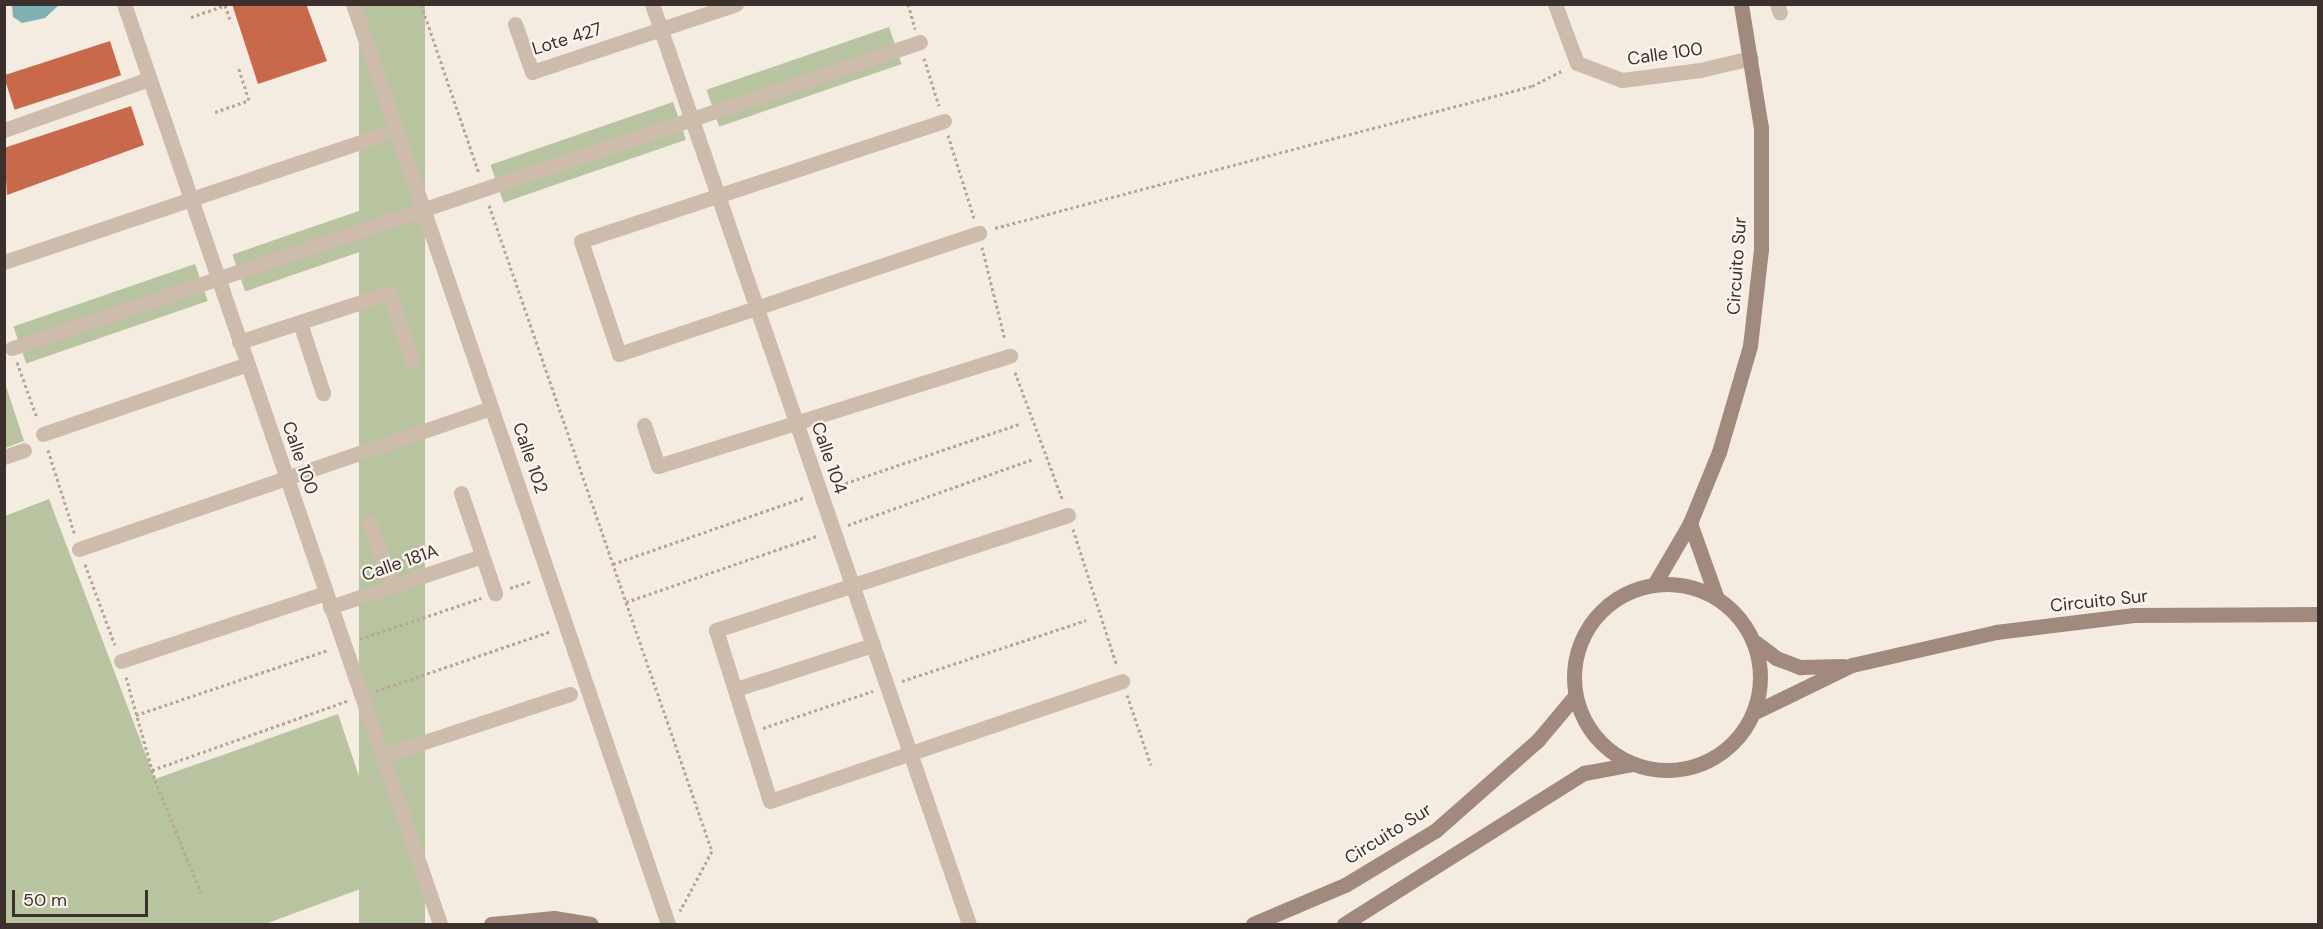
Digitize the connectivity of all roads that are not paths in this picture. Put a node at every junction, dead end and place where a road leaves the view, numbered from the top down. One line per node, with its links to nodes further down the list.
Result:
1 (123, 4): 11 (street, Calle 100)
2 (353, 4): 18 (street, Calle 102)
3 (652, 4): 8 (street, Calle 104)
4 (736, 4): 8 (street)
5 (1555, 4): 10 (street, Calle 100)
6 (1741, 4): 10 (street, Circuito Sur)
7 (515, 24): 8 (street, Lote 427)
8 (661, 29): 12 (street, Calle 104)
9 (920, 42): 12 (street)
10 (1751, 58): 40 (street, Circuito Sur)
11 (149, 79): 14 (street); 17 (street, Calle 100)
12 (692, 119): 16 (street, Calle 104); 18 (street)
13 (944, 121): 16 (street)
14 (4, 130)
15 (382, 135): 17 (street)
16 (718, 194): 22 (street, Calle 104); 22 (street)
17 (190, 199): 20 (street); 21 (street, Calle 100)
18 (423, 209): 21 (street); 62 (street, Calle 102)
19 (979, 233): 22 (street)
20 (4, 262)
21 (218, 280): 24 (street, Calle 100); 25 (street)
22 (756, 306): 31 (street, Calle 104)
23 (300, 323): 24 (street); 27 (street); 29 (street)
24 (239, 342): 28 (street, Calle 100)
25 (12, 348)
26 (1010, 356): 31 (street)
27 (412, 361)
28 (247, 364): 33 (street); 36 (street, Calle 100)
29 (323, 393)
30 (482, 411): 36 (street)
31 (796, 420): 32 (street); 44 (street, Calle 104)
32 (644, 425)
33 (43, 434)
34 (24, 450): 35 (street)
35 (4, 457)
36 (286, 477): 41 (street); 48 (street, Calle 100)
37 (461, 492): 42 (street)
38 (1068, 515): 44 (street)
39 (369, 522): 45 (street)
40 (1690, 523): 43 (street, Circuito Sur); 47 (street)
41 (79, 549)
42 (482, 556): 45 (street, Calle 181A); 46 (street)
43 (1655, 583): 47 (street); 57 (street)
44 (852, 585): 51 (street, Calle 104); 55 (street)
45 (391, 586): 48 (street, Calle 181A)
46 (495, 593)
47 (1716, 596): 50 (street)
48 (328, 600): 52 (street, Calle 181A); 60 (street, Calle 100)
49 (2319, 614): 53 (street, Circuito Sur)
50 (1755, 642): 53 (street, Circuito Sur); 58 (street)
51 (873, 645): 55 (street); 59 (street, Calle 104)
52 (121, 661)
53 (1852, 665): 58 (street, Circuito Sur)
54 (1122, 681): 59 (street)
55 (736, 689): 59 (street)
56 (570, 693): 60 (street)
57 (1575, 696): 61 (street); 67 (street, Circuito Sur)
58 (1755, 711): 61 (street)
59 (910, 753): 66 (street, Calle 104)
60 (382, 756): 63 (street, Calle 100)
61 (1633, 764): 68 (street)
62 (673, 919)
63 (440, 924)
64 (491, 924): 65 (street)
65 (591, 924)
66 (969, 924)
67 (1253, 924)
68 (1344, 924)

